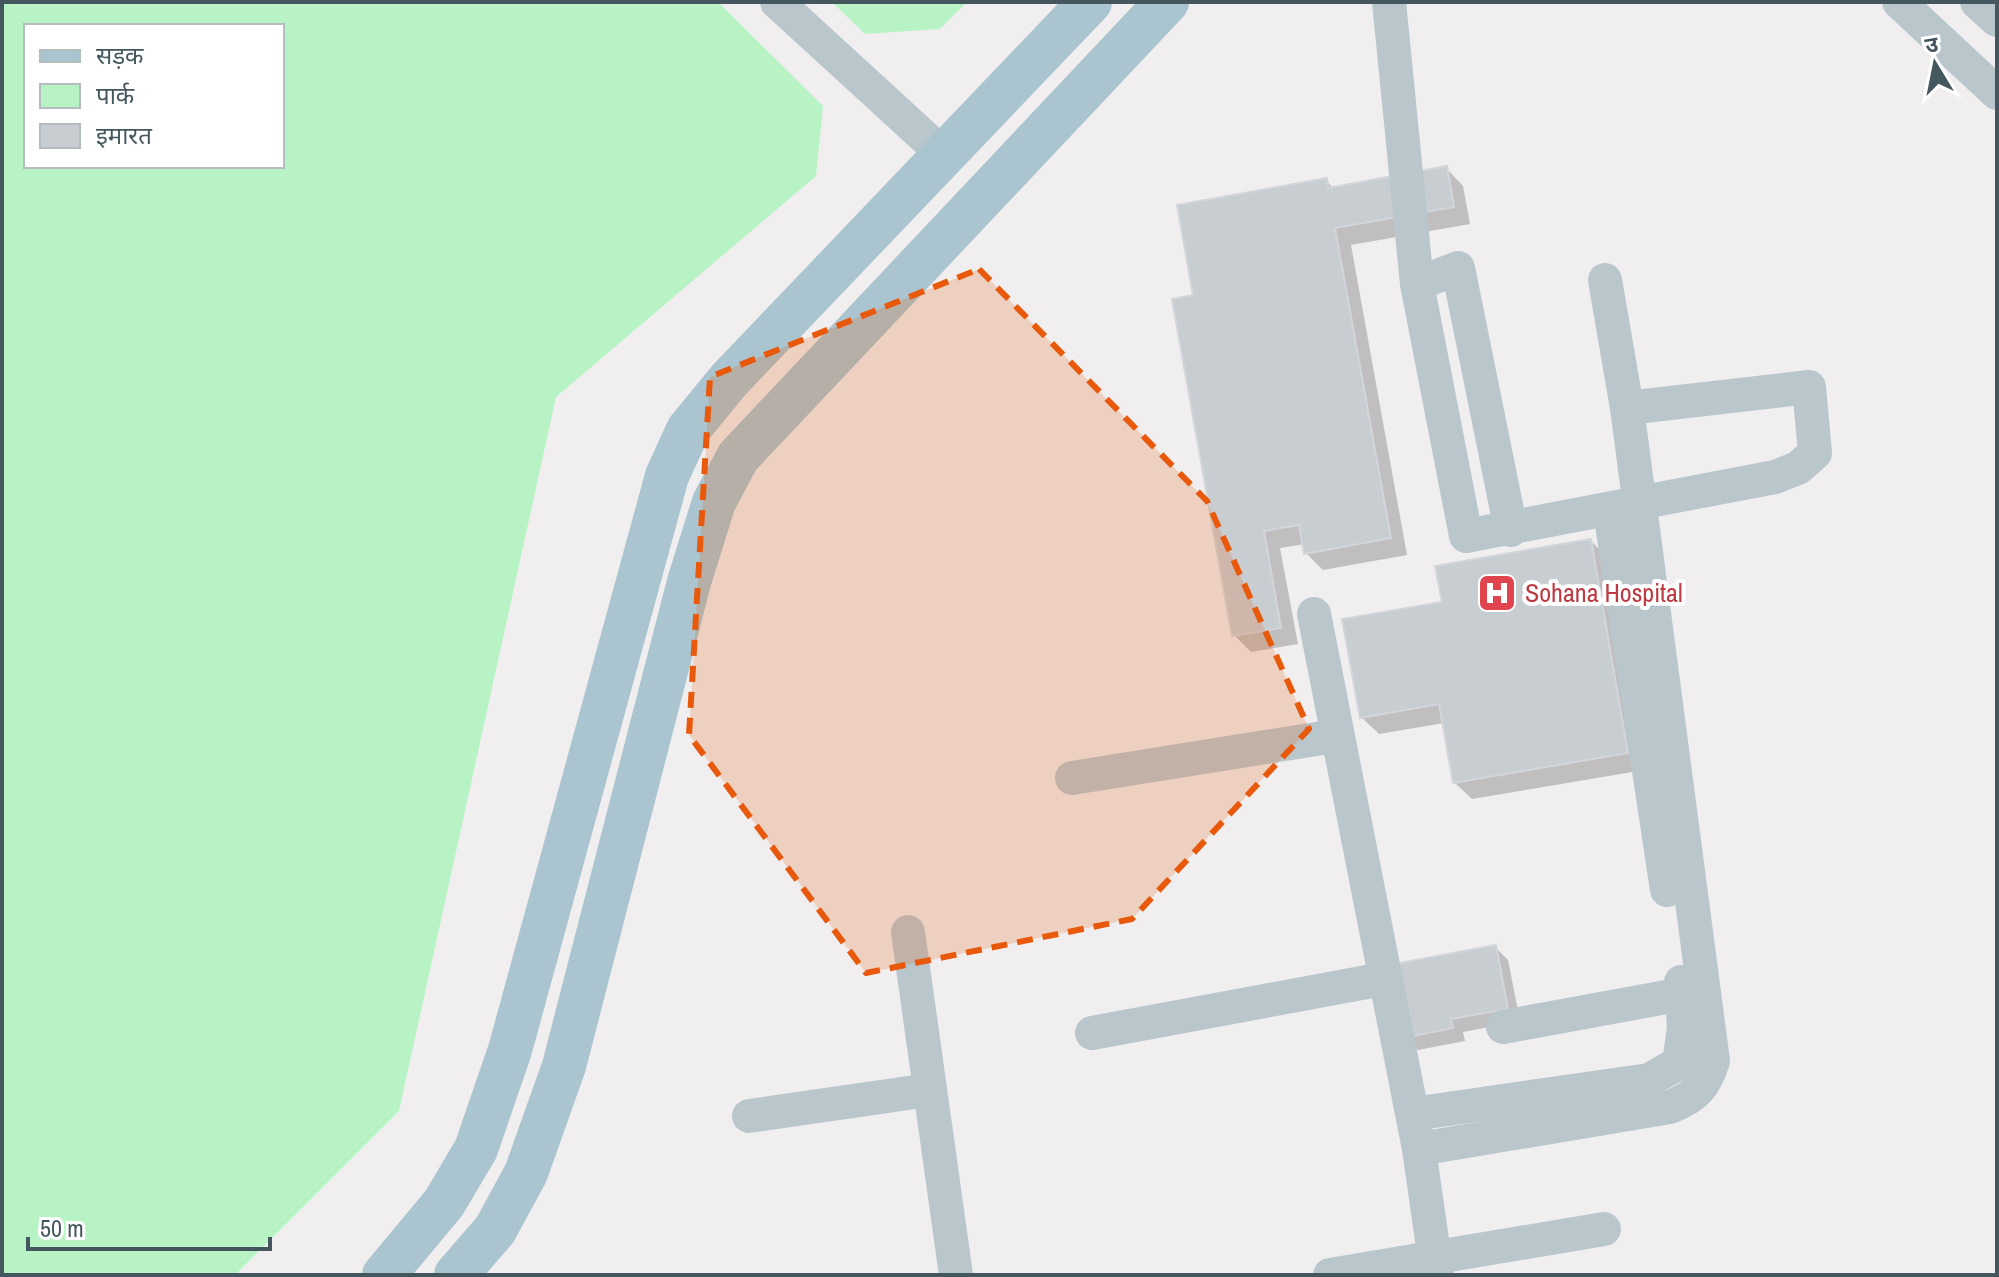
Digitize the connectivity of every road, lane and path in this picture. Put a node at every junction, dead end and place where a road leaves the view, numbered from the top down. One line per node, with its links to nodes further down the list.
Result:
1 (777, 2): 9 (street)
2 (1090, 2): 9 (main road)
3 (1167, 2): 30 (main road)
4 (1389, 2): 11 (street)
5 (1899, 2): 8 (street)
6 (1977, 2): 7 (street)
7 (1997, 20)
8 (1997, 93)
9 (944, 155): 29 (main road)
10 (1605, 280): 12 (street)
11 (1417, 284): 14 (street); 14 (street)
12 (1627, 408): 13 (street); 13 (street)
13 (1625, 507): 14 (street); 20 (street); 26 (street)
14 (1511, 530)
15 (1314, 614): 16 (street)
16 (1335, 736): 17 (street); 19 (street)
17 (1072, 778)
18 (908, 932): 23 (street)
19 (1383, 979): 22 (street); 24 (street)
20 (1683, 994): 21 (street); 24 (street)
21 (1503, 1027)
22 (1092, 1033)
23 (929, 1090): 25 (street); 31 (street)
24 (1413, 1114): 26 (street)
25 (749, 1116)
26 (1419, 1149): 28 (street)
27 (1604, 1229): 28 (street)
28 (1435, 1265): 32 (street)
29 (384, 1275)
30 (456, 1275)
31 (956, 1275)
32 (1330, 1275)

